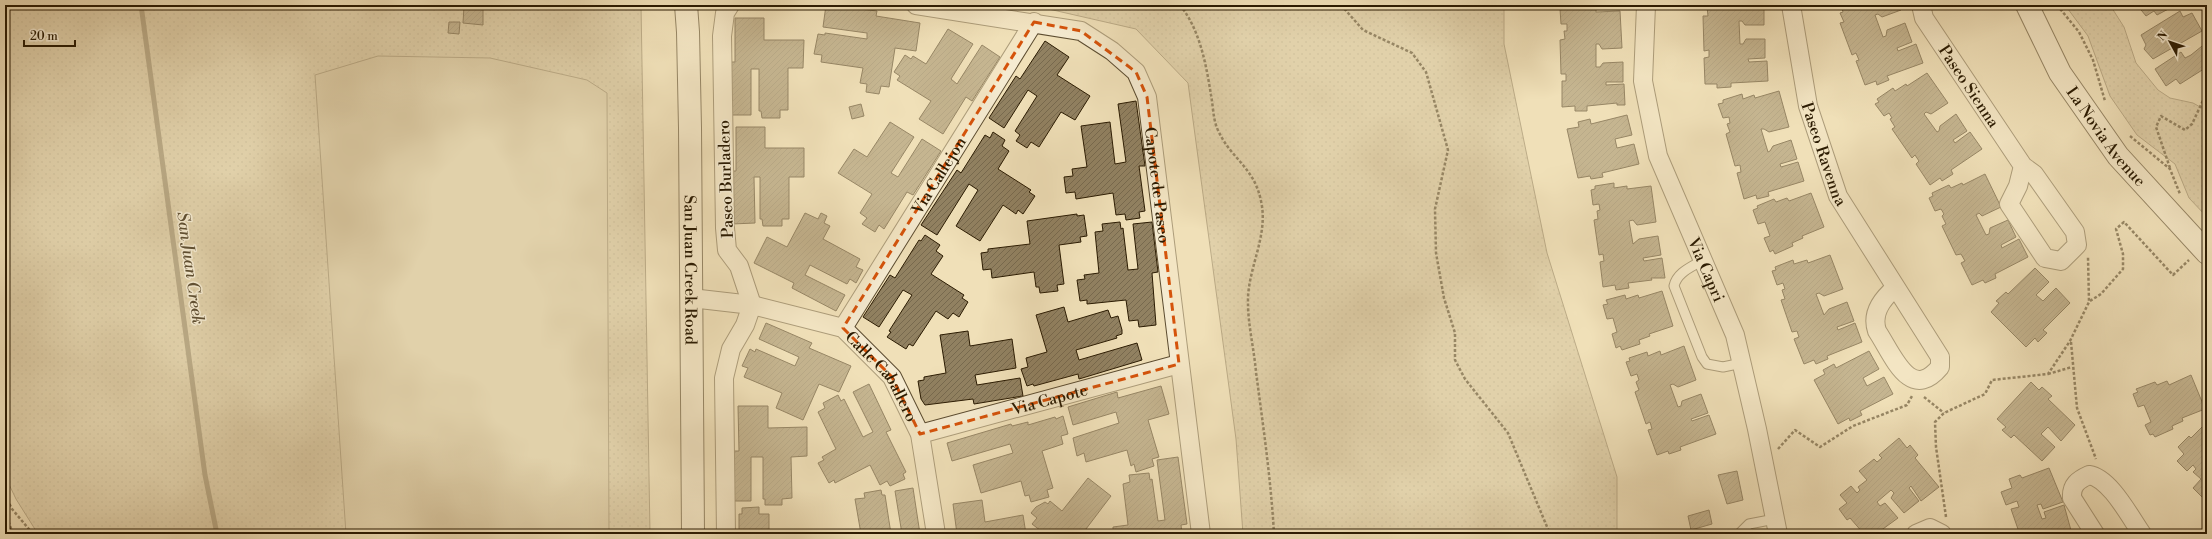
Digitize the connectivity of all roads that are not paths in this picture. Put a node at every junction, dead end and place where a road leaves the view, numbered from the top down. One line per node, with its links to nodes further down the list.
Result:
1 (686, 5): 13 (main road, San Juan Creek Road)
2 (730, 5): 14 (street, Paseo Burladero)
3 (916, 5): 8 (street, Capote de Paseo)
4 (1646, 5): 11 (street, Via Capri)
5 (1791, 5): 12 (street, Paseo Ravenna)
6 (1921, 5): 9 (street, Paseo Sienna)
7 (2027, 5): 10 (main road, La Novia Avenue)
8 (1034, 22): 15 (street, Via Callejon); 17 (street, Capote de Paseo)
9 (2023, 166): 9 (street, Paseo Sienna)
10 (2205, 250)
11 (1703, 260): 16 (street, Via Capri); 16 (lane)
12 (1895, 288): 12 (street, Paseo Ravenna)
13 (690, 298): 14 (street, Calle Caballero); 21 (main road, San Juan Creek Road)
14 (752, 305): 15 (street, Calle Caballero); 22 (street)
15 (843, 328): 18 (street, Calle Caballero)
16 (1742, 363): 19 (street, Via Capri)
17 (1179, 364): 18 (street, Via Capote); 24 (street, Capote de Paseo)
18 (920, 434): 23 (street, Calle Caballero)
19 (1776, 526): 25 (lane)
20 (1942, 533): 26 (street)
21 (693, 534)
22 (726, 534)
23 (936, 534)
24 (1201, 534)
25 (1739, 534)
26 (1916, 534)
27 (2095, 534): 28 (street)
28 (2142, 534)

